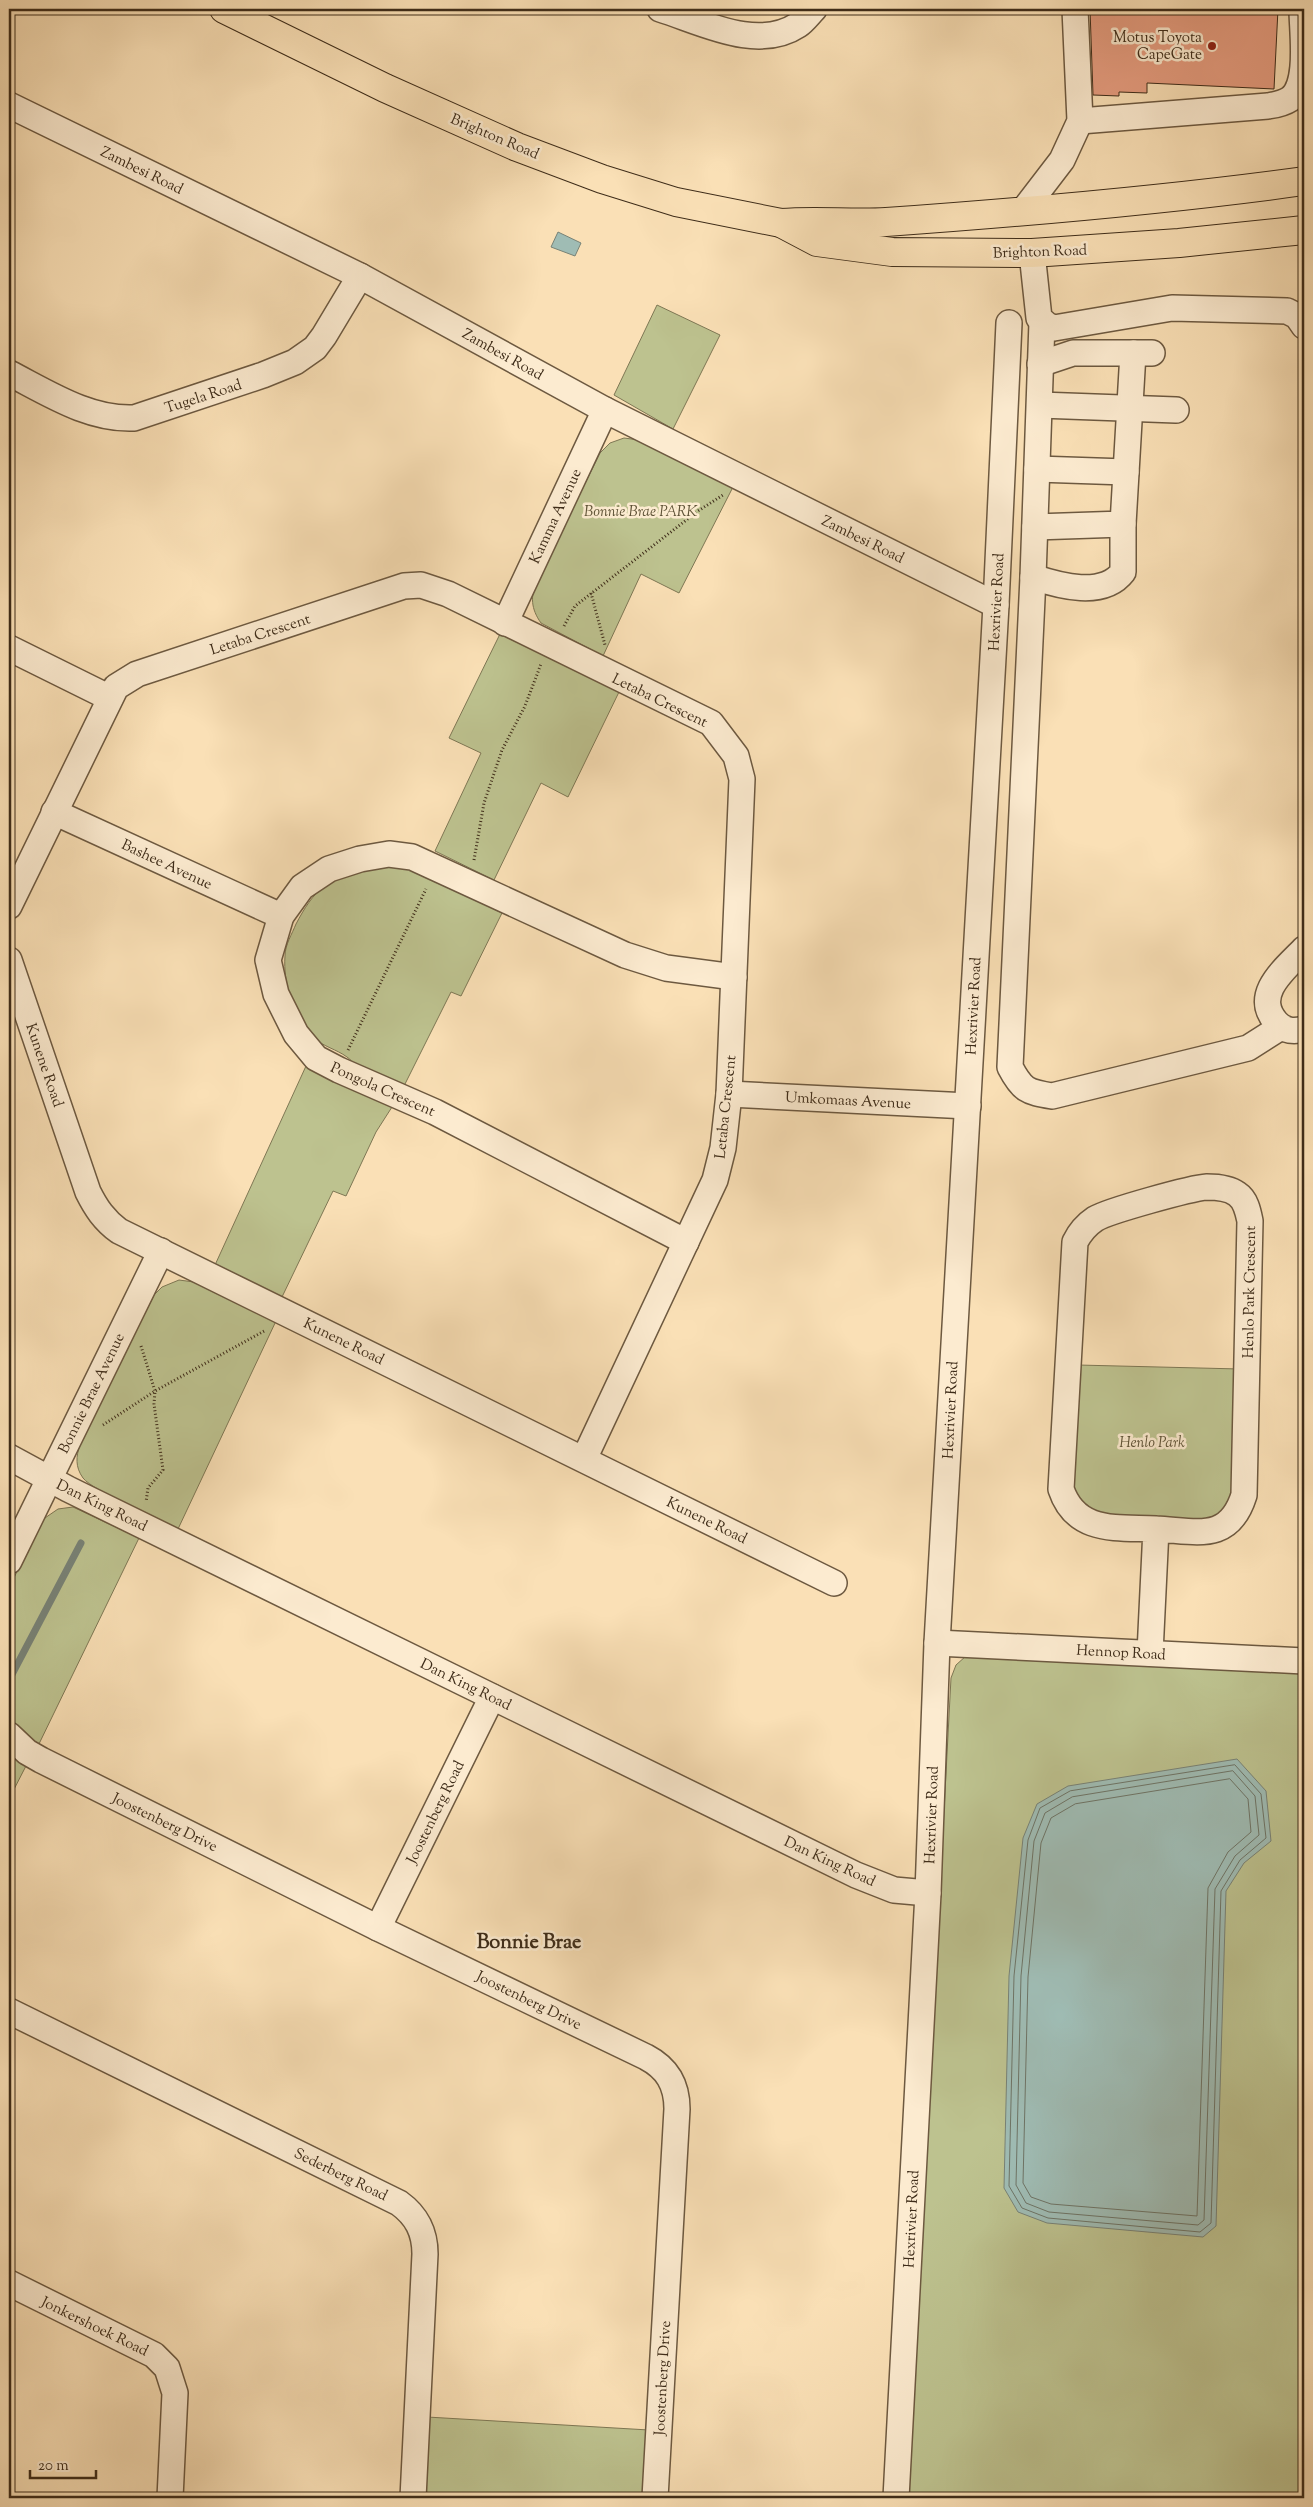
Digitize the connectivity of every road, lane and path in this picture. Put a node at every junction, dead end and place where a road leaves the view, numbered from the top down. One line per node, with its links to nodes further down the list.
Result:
1 (224, 9): 10 (main road, Brighton Road)
2 (660, 9): 3 (street)
3 (814, 9)
4 (1074, 9): 7 (street)
5 (1302, 9): 7 (street)
6 (9, 105): 13 (street, Zambesi Road)
7 (1080, 121): 9 (street)
8 (1304, 181): 9 (main road, Brighton Road)
9 (1023, 210): 10 (main road, Brighton Road)
10 (780, 223): 12 (main road, Brighton Road)
11 (1304, 230): 12 (main road, Brighton Road)
12 (1032, 253): 14 (street)
13 (360, 276): 18 (street, Tugela Road); 21 (street, Zambesi Road)
14 (1042, 322): 16 (street); 17 (street)
15 (1008, 323): 30 (street, Hexrivier Road)
16 (1304, 326)
17 (1040, 364): 19 (street); 20 (street)
18 (9, 373)
19 (1040, 405): 20 (street); 23 (street)
20 (1131, 409): 22 (street); 24 (street)
21 (605, 410): 25 (street, Zambesi Road); 31 (street, Kamma Avenue)
22 (1176, 410)
23 (1037, 469): 24 (street); 27 (street)
24 (1126, 472): 26 (street)
25 (735, 476): 29 (path); 30 (street, Zambesi Road)
26 (1123, 524): 27 (street); 28 (street)
27 (1035, 527): 28 (street)
28 (1033, 578): 44 (street)
29 (591, 592): 32 (path); 34 (path)
30 (996, 605): 47 (street, Hexrivier Road)
31 (505, 623): 32 (street, Letaba Crescent); 35 (street, Letaba Crescent)
32 (552, 647): 34 (street, Letaba Crescent); 38 (path)
33 (9, 648): 35 (street)
34 (599, 670): 43 (street, Letaba Crescent)
35 (110, 698): 36 (street, Letaba Crescent)
36 (54, 812): 39 (street, Letaba Crescent); 40 (street, Bashee Avenue)
37 (441, 872): 38 (street, Pongola Crescent); 40 (street, Pongola Crescent); 45 (path)
38 (469, 885): 43 (street, Pongola Crescent)
39 (9, 906)
40 (280, 916): 45 (street, Pongola Crescent)
41 (1304, 949): 44 (street)
42 (9, 960): 49 (street, Kunene Road)
43 (734, 977): 46 (street, Letaba Crescent)
44 (1292, 1028)
45 (339, 1070): 48 (street, Pongola Crescent)
46 (729, 1094): 47 (street, Umkomaas Avenue); 48 (street, Letaba Crescent)
47 (968, 1106): 61 (street, Hexrivier Road)
48 (686, 1242): 55 (street, Letaba Crescent)
49 (161, 1251): 50 (street, Bonnie Brae Avenue); 51 (street, Kunene Road)
50 (130, 1312): 52 (path); 53 (street, Bonnie Brae Avenue)
51 (285, 1312): 52 (path); 55 (street, Kunene Road)
52 (155, 1391): 53 (path); 57 (path)
53 (75, 1426): 56 (street, Bonnie Brae Avenue)
54 (9, 1457): 56 (street, Dan King Road)
55 (584, 1459): 60 (street, Kunene Road)
56 (49, 1479): 57 (street, Dan King Road); 59 (street, Bonnie Brae Avenue)
57 (143, 1526): 64 (street, Dan King Road)
58 (1156, 1530): 58 (street, Henlo Park Crescent); 62 (street)
59 (9, 1561)
60 (834, 1583)
61 (937, 1643): 62 (street, Hennop Road); 66 (street, Hexrivier Road)
62 (1150, 1653): 63 (street, Hennop Road)
63 (1304, 1661)
64 (492, 1697): 66 (street, Dan King Road); 67 (street, Joostenberg Road)
65 (9, 1735): 67 (street, Joostenberg Drive)
66 (928, 1893): 73 (street, Hexrivier Road)
67 (378, 1928): 72 (street, Joostenberg Drive)
68 (9, 2011): 71 (street, Sederberg Road)
69 (9, 2283): 70 (street, Jonkershoek Road)
70 (170, 2498)
71 (413, 2498)
72 (655, 2498)
73 (896, 2498)

